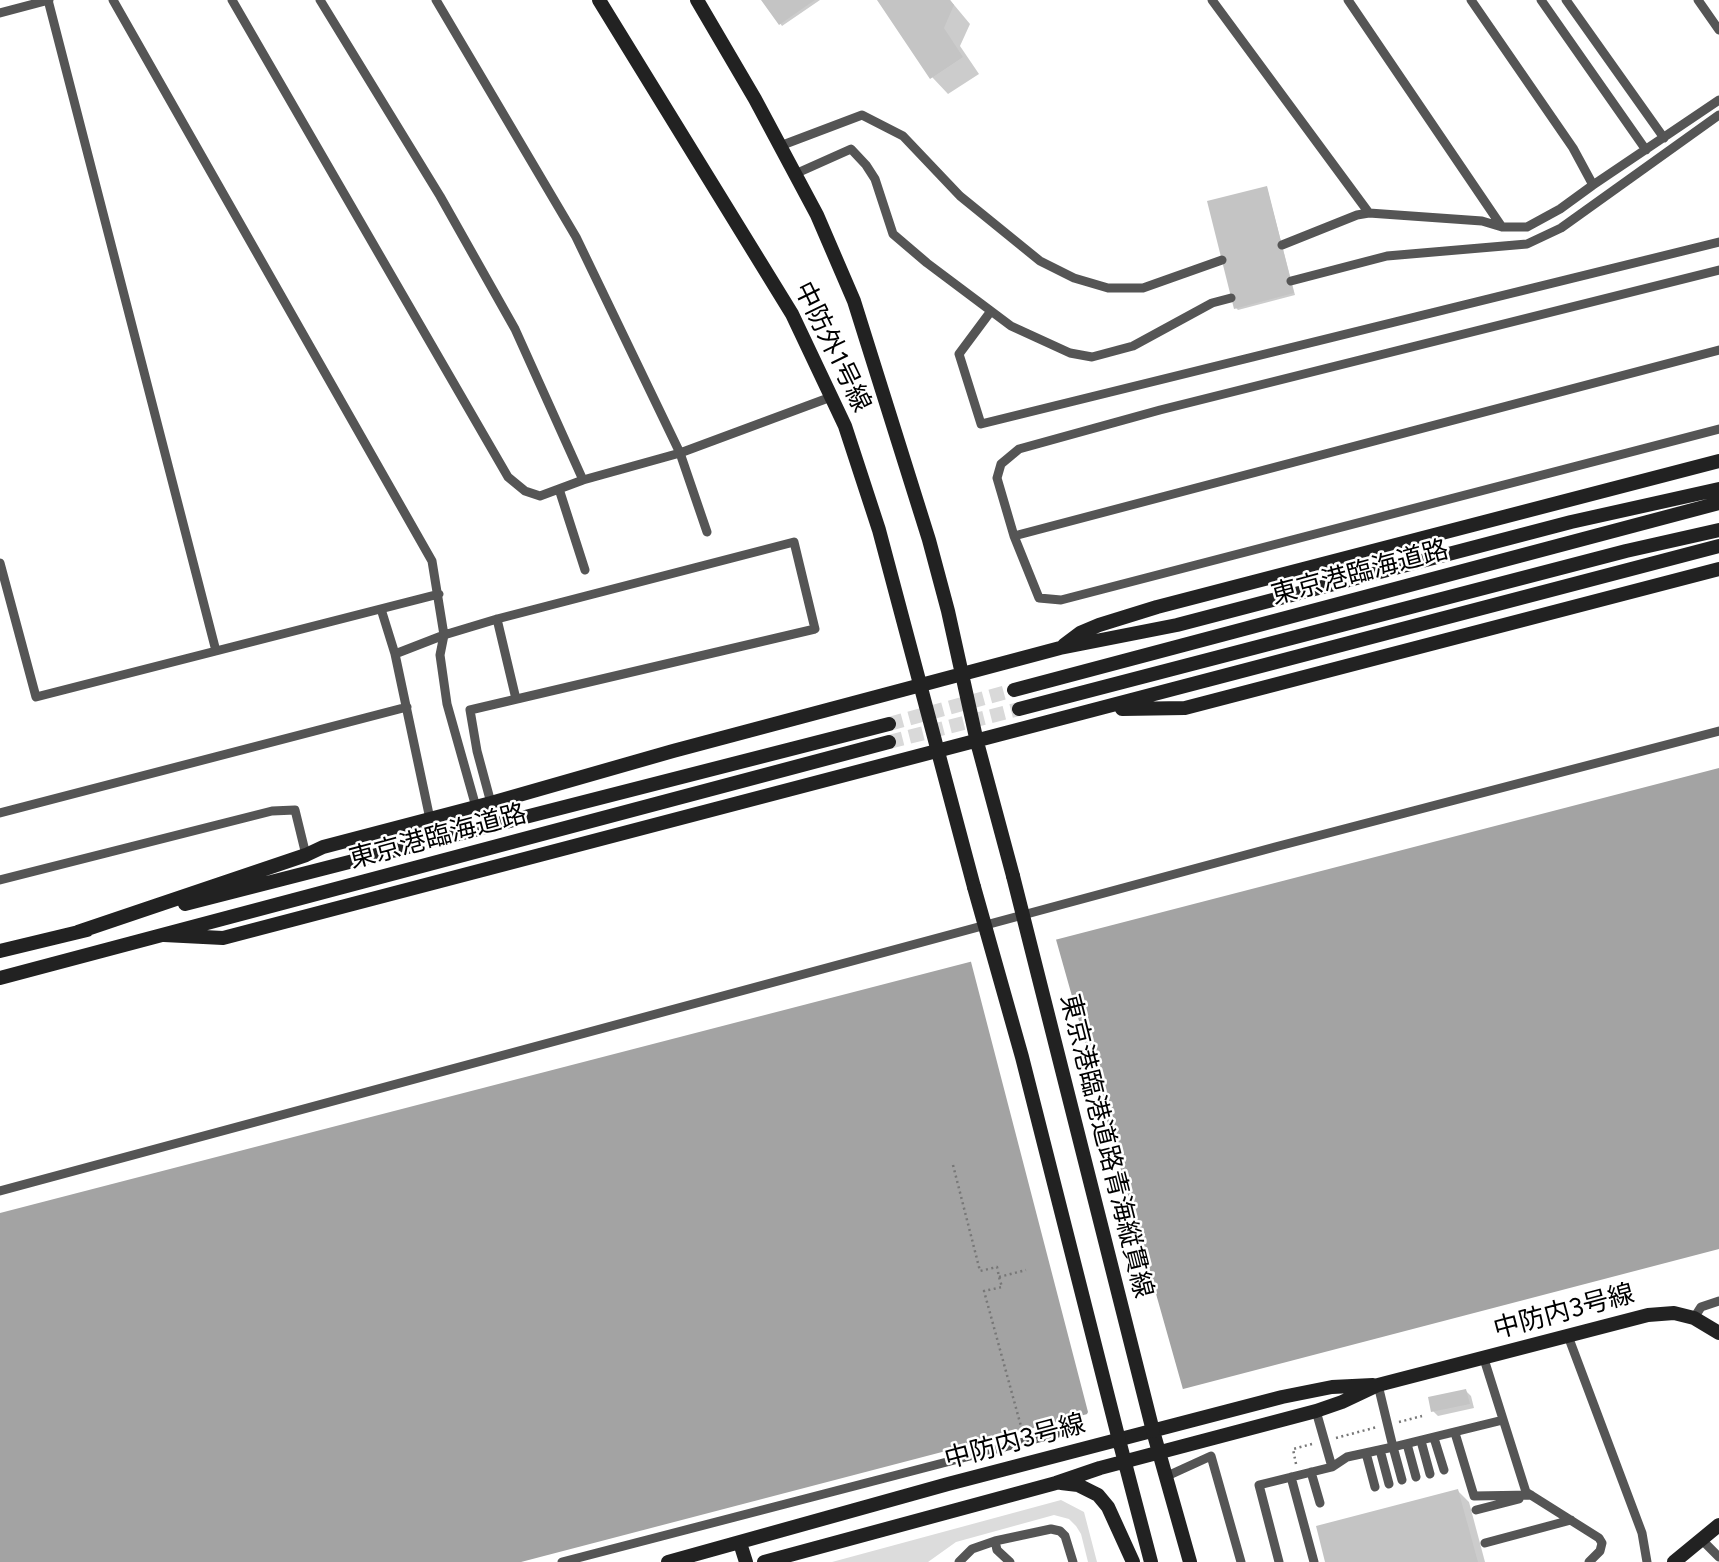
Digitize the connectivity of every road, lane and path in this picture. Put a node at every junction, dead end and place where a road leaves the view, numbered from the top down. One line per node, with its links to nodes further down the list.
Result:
1 (48, 0): 14 (lane); 53 (lane)
2 (113, 0): 48 (lane)
3 (232, 0): 38 (lane)
4 (320, 0): 37 (lane)
5 (436, 0): 35 (lane)
6 (599, 0): 33 (street, 中防外1号線)
7 (698, 0): 19 (street, 中防外1号線)
8 (1212, 0): 23 (lane)
9 (1348, 0): 24 (lane)
10 (1471, 0): 22 (lane)
11 (1541, 0): 20 (lane)
12 (1566, 0): 18 (lane)
13 (1698, 0): 15 (lane)
14 (0, 13)
15 (1719, 30)
16 (1719, 100): 18 (lane)
17 (1719, 115): 29 (lane)
18 (1664, 138): 20 (lane)
19 (780, 146): 21 (street, 中防外1号線); 27 (lane)
20 (1646, 150): 22 (lane)
21 (795, 174): 31 (lane); 55 (street, 中防外1号線)
22 (1593, 185): 24 (lane)
23 (1369, 213): 24 (lane); 26 (lane)
24 (1502, 227)
25 (1719, 242): 31 (lane)
26 (1282, 245)
27 (1222, 260)
28 (1719, 270): 43 (lane)
29 (1291, 281)
30 (1231, 299): 31 (lane)
31 (991, 311)
32 (1719, 350): 43 (lane)
33 (831, 397): 35 (lane); 56 (street, 中防外1号線)
34 (1719, 429): 43 (lane)
35 (680, 453): 37 (lane); 42 (lane)
36 (1719, 461): 52 (street)
37 (583, 480): 38 (lane)
38 (559, 489): 47 (lane)
39 (1719, 489): 52 (street)
40 (1719, 503): 57 (street, 東京港臨海道路)
41 (1719, 530): 60 (street, 東京港臨海道路)
42 (707, 532)
43 (1014, 536)
44 (1719, 546): 61 (street)
45 (0, 563): 53 (lane)
46 (1719, 569): 61 (street)
47 (585, 570)
48 (439, 594): 49 (lane); 51 (lane)
49 (381, 609): 53 (lane); 54 (lane)
50 (497, 619): 51 (lane); 58 (lane); 58 (lane)
51 (444, 635): 54 (lane); 68 (lane)
52 (1060, 648): 55 (street)
53 (216, 651)
54 (395, 654): 59 (lane)
55 (961, 674): 56 (street); 65 (street, 中防外1号線)
56 (922, 685): 66 (street, 中防外1号線); 67 (street)
57 (1014, 690)
58 (516, 699): 67 (lane)
59 (407, 707): 69 (lane); 70 (lane)
60 (1019, 709)
61 (1100, 709): 65 (street)
62 (889, 724): 73 (street, 東京港臨海道路)
63 (1719, 731): 78 (lane)
64 (889, 742): 74 (street, 東京港臨海道路)
65 (977, 742): 66 (street); 93 (street, 東京港臨港道路青海縦貫線, bridge)
66 (939, 752): 74 (street); 98 (street, bridge)
67 (491, 803): 68 (street)
68 (476, 807): 70 (street)
69 (0, 813)
70 (430, 819): 71 (street)
71 (306, 855): 72 (lane); 73 (street)
72 (0, 880)
73 (78, 932): 75 (street, 東京港臨海道路)
74 (164, 935): 76 (street, 東京港臨海道路)
75 (0, 951)
76 (0, 978)
77 (953, 1165): 80 (path)
78 (0, 1191)
79 (1026, 1270): 80 (path)
80 (999, 1277): 95 (path)
81 (1719, 1301): 82 (lane)
82 (1694, 1318): 83 (street, 中防内3号線); 84 (street, 中防内3号線)
83 (1719, 1333)
84 (1568, 1336): 85 (street, 中防内3号線); 146 (lane)
85 (1484, 1359): 86 (street, 中防内3号線); 89 (lane)
86 (1378, 1385): 87 (street, 中防内3号線); 93 (street, 中防内3号線); 102 (lane)
87 (1316, 1411): 104 (street, 中防内3号線); 108 (lane)
88 (1422, 1416): 90 (path)
89 (1503, 1420): 94 (lane); 119 (lane)
90 (1399, 1422)
91 (1380, 1426): 96 (path)
92 (1066, 1431): 132 (lane)
93 (1153, 1432): 98 (street, 中防内3号線); 104 (street, 東京港臨港道路青海縦貫線)
94 (1455, 1433): 97 (lane); 119 (lane)
95 (1023, 1434)
96 (1333, 1438)
97 (1434, 1438): 99 (lane); 109 (lane)
98 (1119, 1440): 106 (street); 124 (street, 中防内3号線)
99 (1421, 1441): 101 (lane); 111 (lane)
100 (1316, 1443): 107 (path)
101 (1407, 1444): 102 (lane); 114 (lane)
102 (1393, 1447): 103 (lane); 115 (lane)
103 (1380, 1450): 105 (lane); 117 (lane)
104 (1158, 1452): 106 (street, 中防内3号線); 112 (street, 東京港臨港道路青海縦貫線)
105 (1366, 1453): 108 (lane); 118 (lane)
106 (1125, 1462): 116 (street, 中防内3号線); 140 (street)
107 (1297, 1465)
108 (1332, 1467): 110 (lane)
109 (1444, 1470)
110 (1311, 1472): 113 (lane); 120 (lane)
111 (1430, 1474)
112 (1166, 1477): 141 (street, 東京港臨港道路青海縦貫線); 142 (lane)
113 (1291, 1477): 143 (lane); 144 (lane)
114 (1416, 1477)
115 (1402, 1480)
116 (1056, 1483): 129 (street); 131 (street, 中防内3号線)
117 (1389, 1484)
118 (1375, 1487)
119 (1531, 1495): 121 (lane); 122 (lane)
120 (1320, 1503)
121 (1476, 1510)
122 (1571, 1520): 128 (lane); 145 (lane)
123 (1719, 1525): 125 (street)
124 (768, 1536): 127 (street, 中防内3号線); 131 (street)
125 (1702, 1539): 130 (lane); 147 (street)
126 (995, 1541): 135 (lane); 136 (lane); 137 (lane)
127 (740, 1543): 133 (street, 中防内3号線); 134 (street)
128 (1485, 1543)
129 (1127, 1546): 138 (street); 139 (street)
130 (1719, 1557)
131 (771, 1561)
132 (562, 1562)
133 (668, 1562)
134 (746, 1562)
135 (959, 1562)
136 (1010, 1562)
137 (1073, 1562)
138 (1125, 1562)
139 (1133, 1562)
140 (1150, 1562)
141 (1190, 1562)
142 (1241, 1562)
143 (1279, 1562)
144 (1314, 1562)
145 (1589, 1562)
146 (1647, 1562)
147 (1674, 1562)

